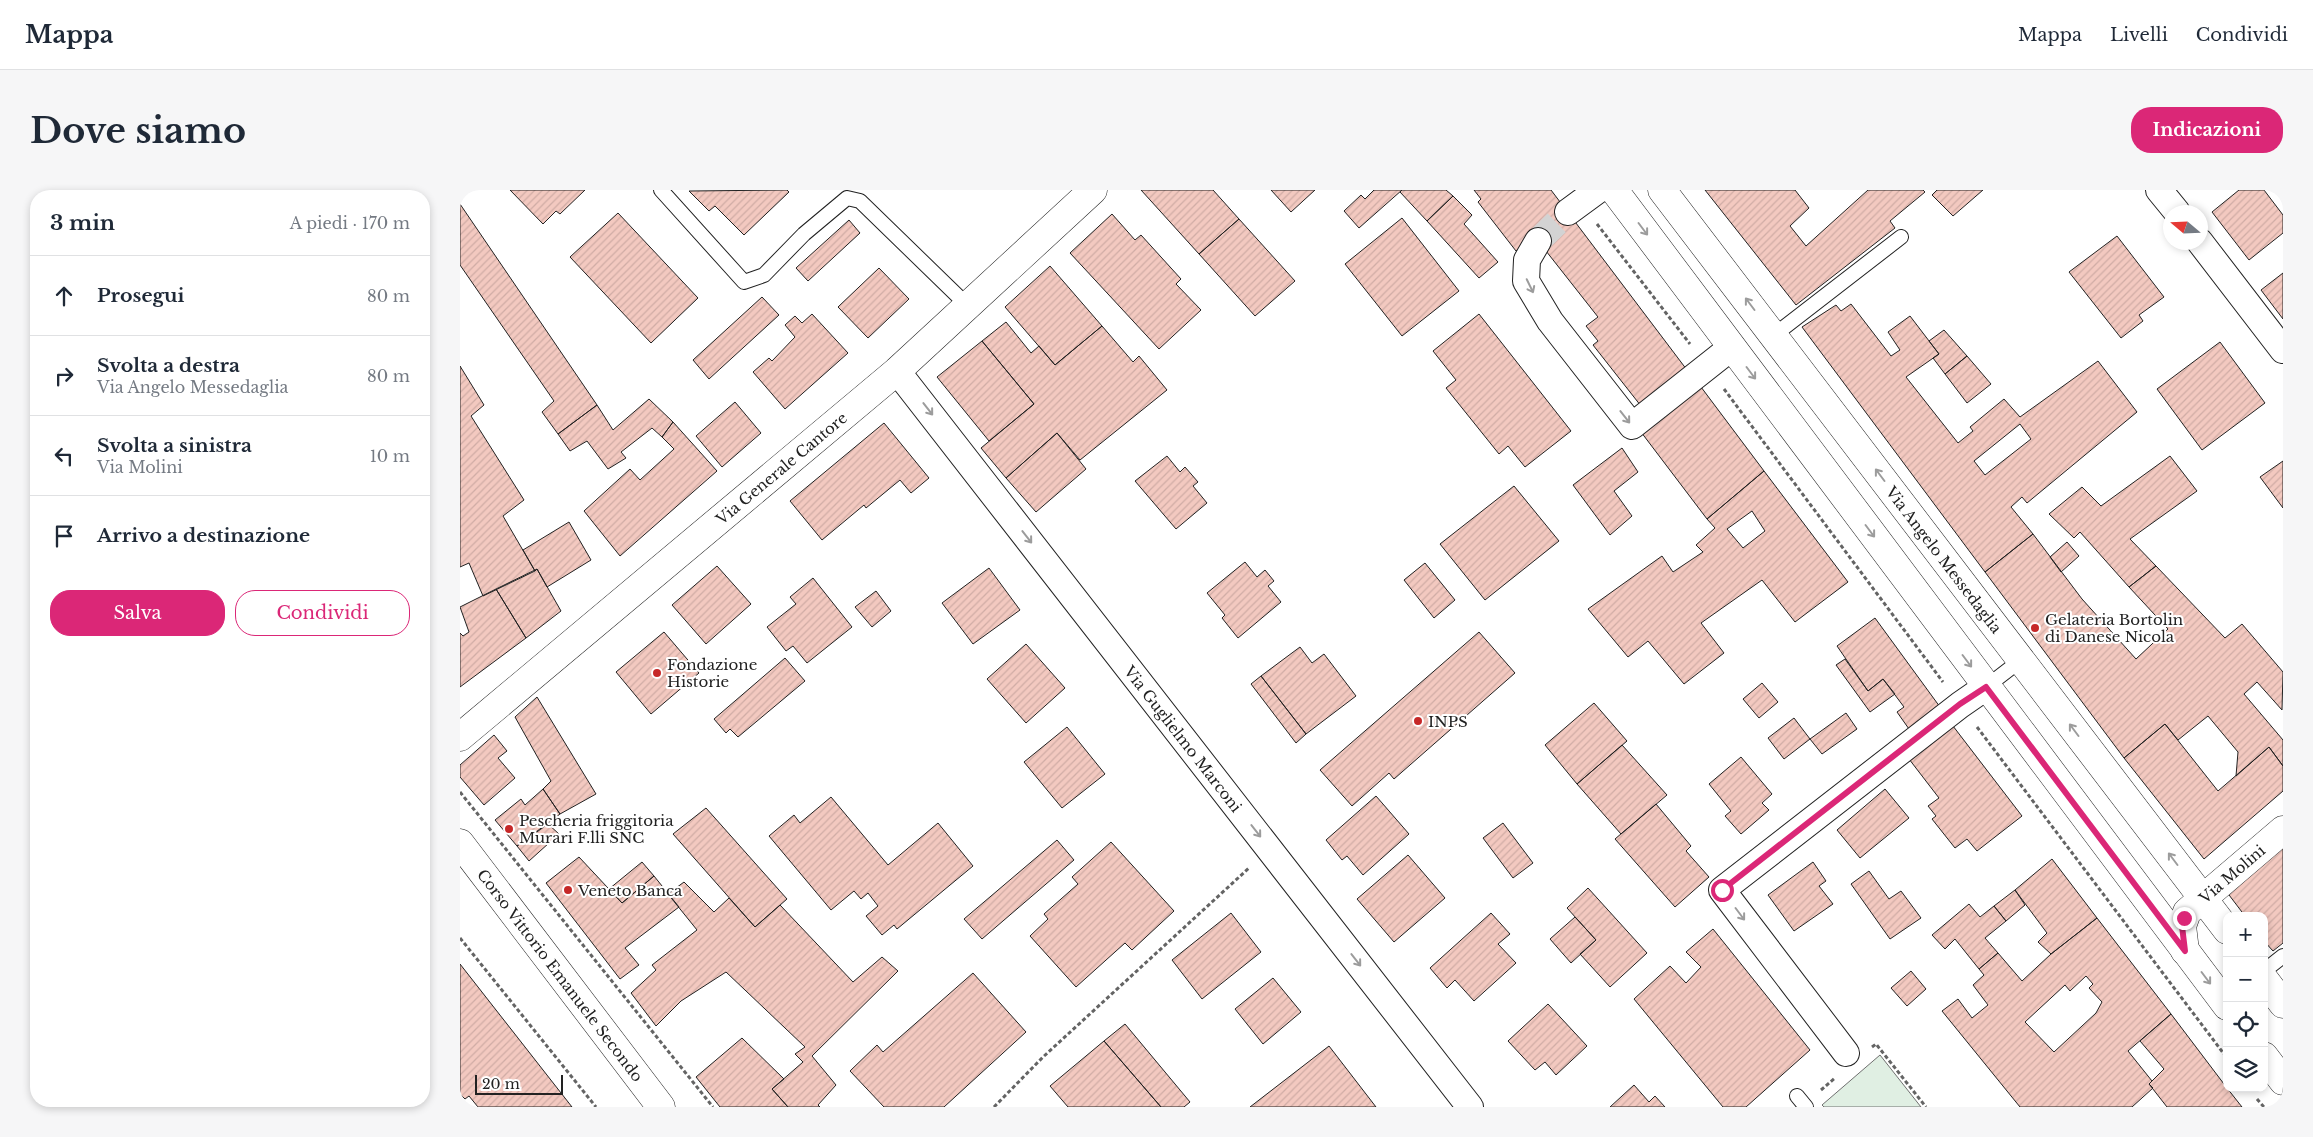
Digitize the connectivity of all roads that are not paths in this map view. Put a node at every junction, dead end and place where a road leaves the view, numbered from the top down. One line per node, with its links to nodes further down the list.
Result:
1 (661, 190): 10 (lane)
2 (1093, 190): 10 (main road, Via Generale Cantore)
3 (1614, 190): 12 (main road, one-way to 12)
4 (1662, 190): 11 (main road, Via Angelo Messedaglia, one-way to 4)
5 (2159, 190): 6 (street)
6 (2171, 205)
7 (1901, 237): 11 (lane)
8 (1538, 241): 12 (street, one-way to 12)
9 (2206, 250): 13 (street)
10 (968, 306): 14 (main road, Via Generale Cantore)
11 (1774, 336): 15 (main road, Via Angelo Messedaglia, one-way to 11)
12 (1732, 347): 16 (main road, one-way to 16)
13 (2283, 350)
14 (897, 371): 17 (main road, Via Generale Cantore); 32 (street, Via Guglielmo Marconi, one-way to 32)
15 (2021, 660): 16 (lane); 20 (main road, Via Angelo Messedaglia, one-way to 15)
16 (1986, 687): 22 (main road); 28 (street, one-way to 28)
17 (460, 737)
18 (2283, 830): 20 (main road, Via Molini)
19 (460, 843): 31 (main road, Corso Vittorio Emanuele Secondo)
20 (2202, 898): 21 (main road, Via Angelo Messedaglia); 22 (main road, Via Molini)
21 (2223, 925)
22 (2185, 951): 26 (main road, one-way to 26)
23 (2283, 956): 24 (lane)
24 (2268, 968)
25 (2268, 985): 27 (main road)
26 (2224, 1002)
27 (2283, 1004)
28 (1852, 1059)
29 (2268, 1061): 30 (main road)
30 (2283, 1081)
31 (661, 1107)
32 (1470, 1107)

